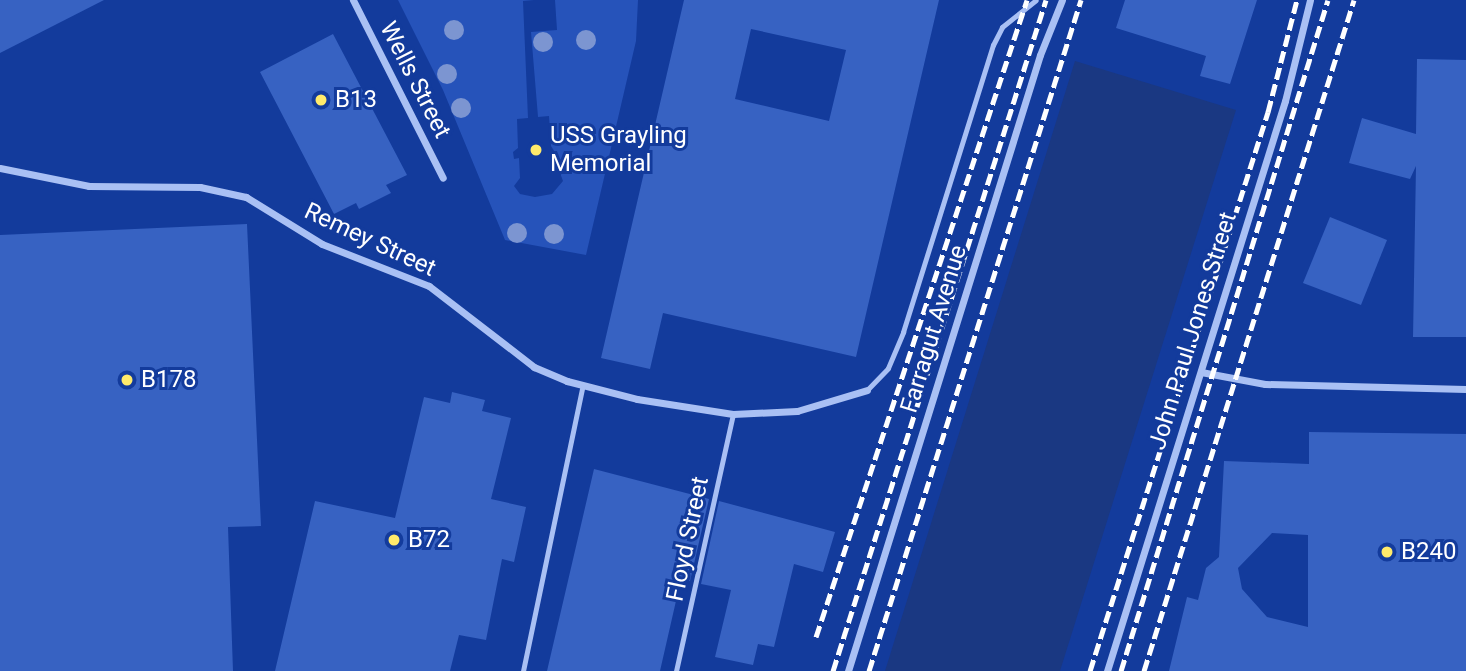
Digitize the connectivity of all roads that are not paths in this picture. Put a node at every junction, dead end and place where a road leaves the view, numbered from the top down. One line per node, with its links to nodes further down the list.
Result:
1 (353, 0): 6 (street, Wells Street)
2 (1036, 0): 10 (lane)
3 (1062, 0): 14 (street, Farragut Avenue)
4 (1310, 0): 7 (street, John Paul Jones Street)
5 (0, 169): 8 (street, Remey Street)
6 (443, 178)
7 (1201, 372): 9 (street); 15 (street, John Paul Jones Street)
8 (583, 385): 11 (street, Remey Street); 12 (lane)
9 (1466, 388)
10 (867, 390): 11 (street, Remey Street)
11 (733, 414): 13 (lane, Floyd Street)
12 (523, 671)
13 (676, 671)
14 (848, 671)
15 (1107, 671)

